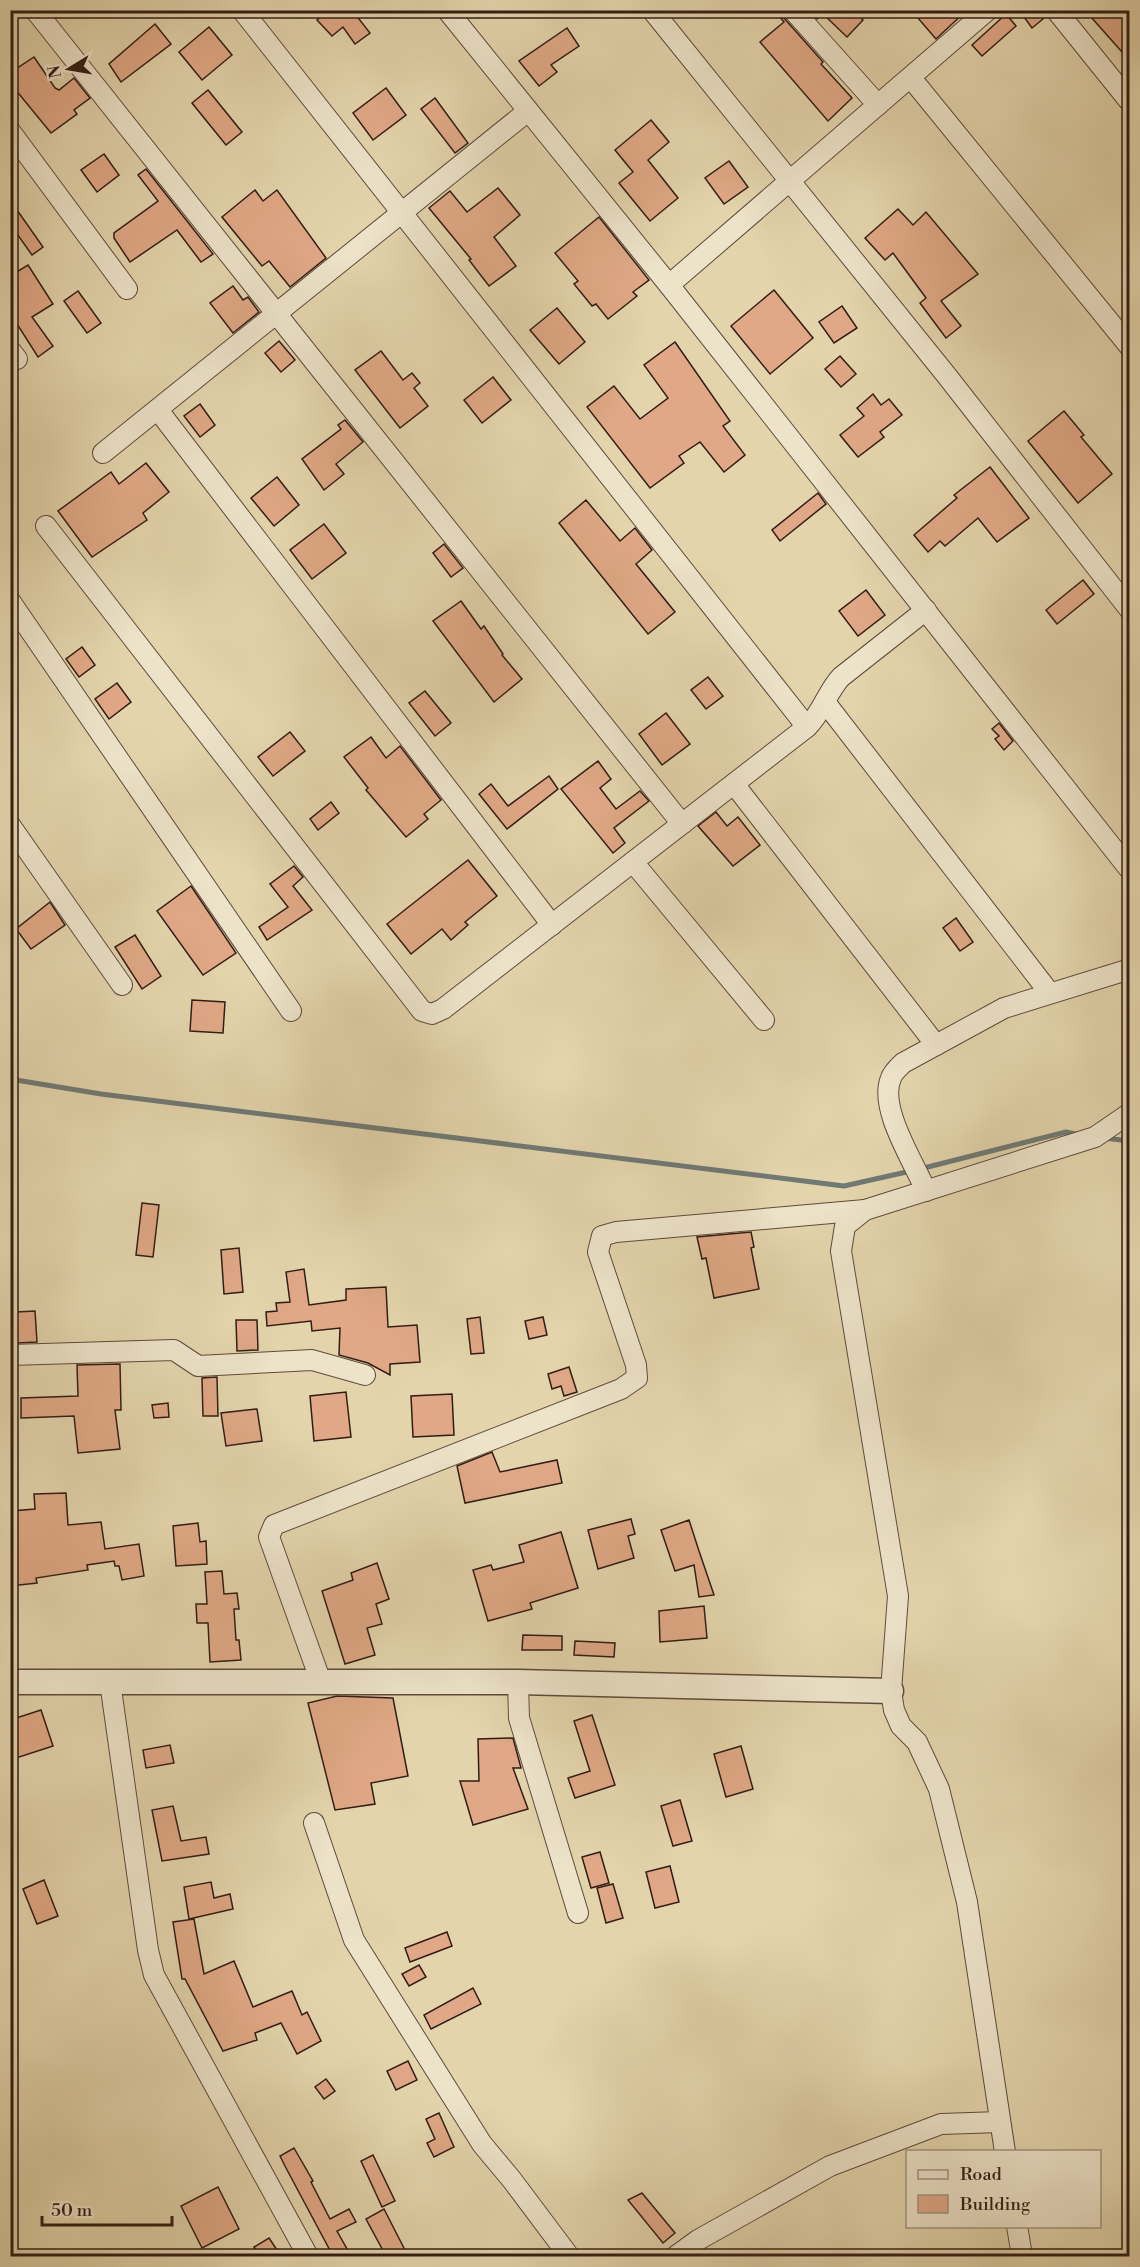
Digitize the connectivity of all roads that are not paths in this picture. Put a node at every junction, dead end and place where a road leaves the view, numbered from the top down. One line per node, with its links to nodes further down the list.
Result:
1 (35, 10): 17 (street)
2 (242, 10): 14 (street)
3 (447, 10): 11 (street)
4 (652, 10): 13 (street)
5 (793, 10): 10 (street)
6 (988, 10): 8 (street)
7 (1056, 10): 9 (street)
8 (911, 78): 10 (street); 18 (street)
9 (1130, 102)
10 (878, 105): 13 (street)
11 (528, 111): 14 (street); 15 (street)
12 (10, 131): 16 (street)
13 (789, 182): 15 (street); 24 (street)
14 (401, 214): 17 (street); 26 (street)
15 (669, 285): 23 (street)
16 (127, 289)
17 (276, 315): 19 (street); 28 (street)
18 (1130, 347)
19 (158, 410): 20 (street); 32 (street)
20 (103, 453)
21 (45, 526): 32 (street)
22 (10, 601): 36 (street)
23 (926, 610): 25 (street); 31 (street)
24 (1130, 610)
25 (825, 702): 26 (street); 35 (street)
26 (807, 727): 27 (street)
27 (734, 784): 28 (street); 38 (street)
28 (682, 824): 30 (street)
29 (10, 825): 34 (street)
30 (633, 862): 32 (street); 37 (street)
31 (1130, 870)
32 (552, 925)
33 (1130, 969): 35 (street)
34 (122, 986)
35 (1049, 992): 38 (street)
36 (291, 1011)
37 (764, 1020)
38 (936, 1045): 40 (street)
39 (1130, 1113): 40 (street)
40 (926, 1191): 41 (street)
41 (865, 1210): 46 (street); 48 (street)
42 (10, 1355): 43 (street)
43 (365, 1375)
44 (10, 1682): 45 (street)
45 (111, 1682): 46 (street); 55 (street)
46 (321, 1682): 47 (street)
47 (518, 1682): 48 (street); 50 (street)
48 (891, 1691): 51 (street)
49 (314, 1823): 56 (street)
50 (578, 1913)
51 (1000, 2122): 52 (street); 54 (street)
52 (1005, 2150)
53 (1017, 2228): 58 (street)
54 (702, 2248): 57 (street)
55 (308, 2256)
56 (569, 2256)
57 (676, 2256)
58 (1022, 2256)

